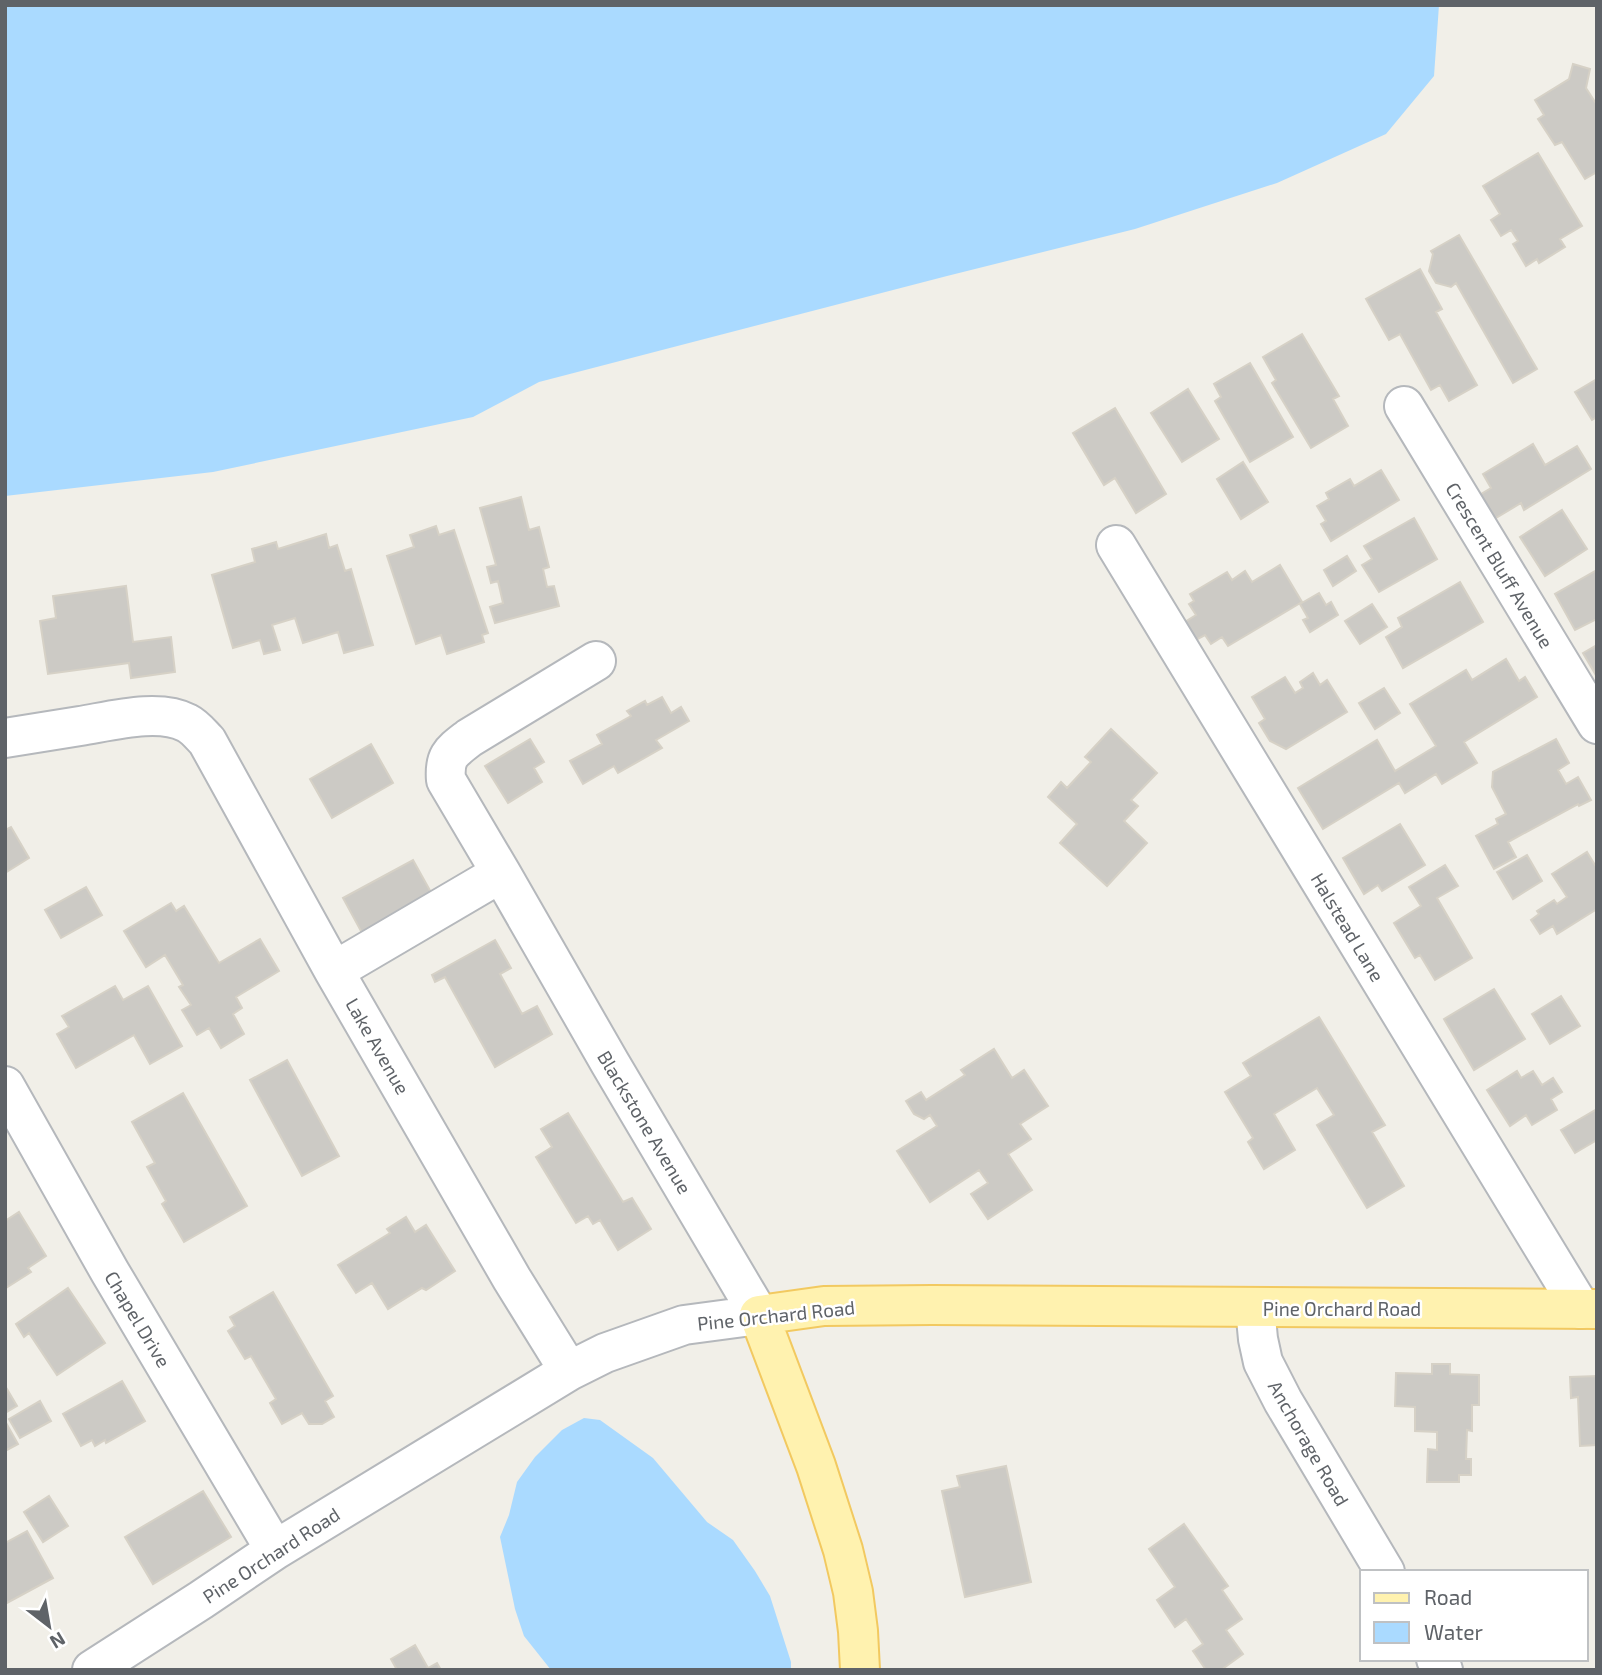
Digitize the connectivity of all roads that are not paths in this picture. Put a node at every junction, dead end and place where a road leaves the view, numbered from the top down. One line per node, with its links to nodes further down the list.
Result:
1 (1404, 406): 4 (street, Crescent Bluff Avenue)
2 (1116, 545): 10 (street, Halstead Lane)
3 (596, 661): 6 (street, Blackstone Avenue)
4 (1597, 724)
5 (5, 738): 7 (street, Lake Avenue)
6 (501, 873): 7 (street); 11 (street, Blackstone Avenue)
7 (334, 971): 12 (street, Lake Avenue)
8 (5, 1086): 13 (street, Chapel Drive)
9 (1255, 1307): 10 (main road, Pine Orchard Road); 11 (main road, Pine Orchard Road); 14 (street, Anchorage Road)
10 (1589, 1309)
11 (760, 1315): 12 (street, Pine Orchard Road); 16 (main road, Blackstone Avenue)
12 (569, 1371): 13 (street, Pine Orchard Road)
13 (275, 1550): 15 (street, Pine Orchard Road)
14 (1384, 1570)
15 (92, 1670)
16 (860, 1670)

